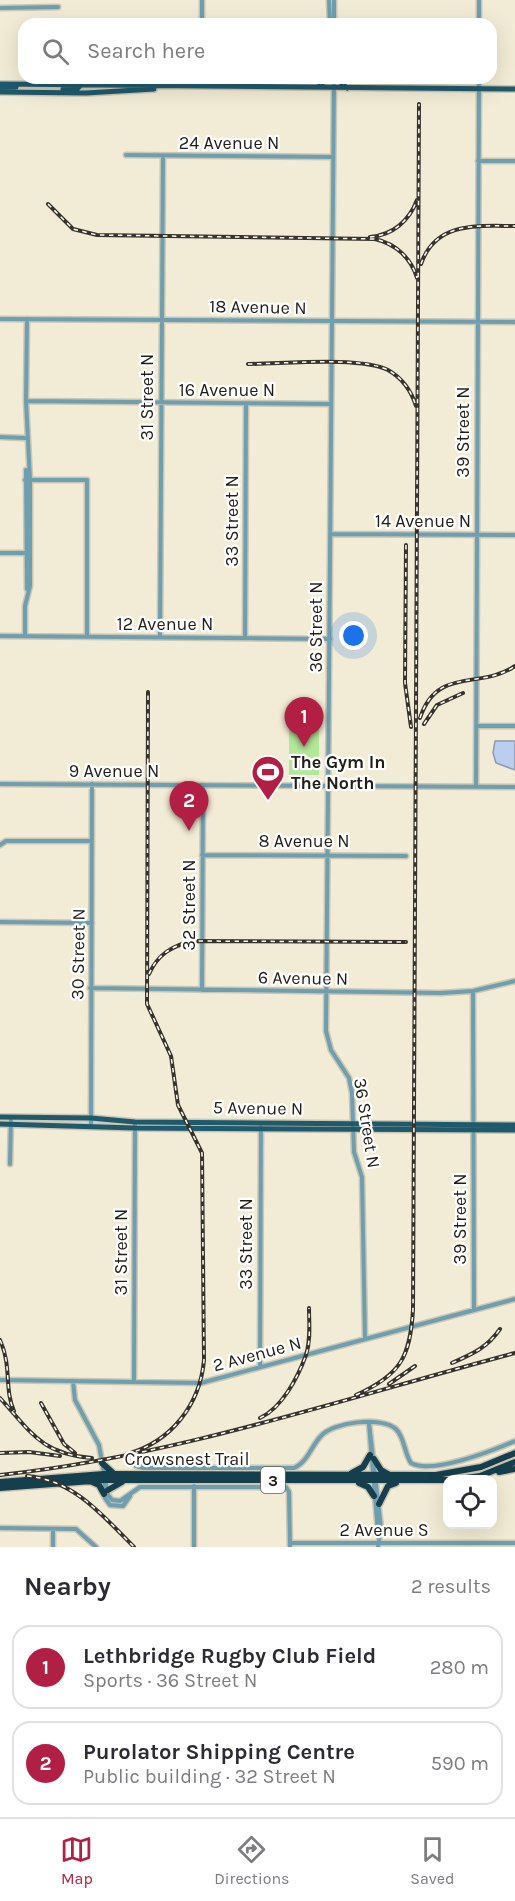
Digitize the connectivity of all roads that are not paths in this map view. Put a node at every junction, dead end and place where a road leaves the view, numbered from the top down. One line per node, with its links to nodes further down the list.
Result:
1 (202, 0): 7 (street)
2 (329, 0): 8 (street)
3 (334, 0): 9 (street)
4 (479, 0): 10 (street)
5 (58, 7): 6 (street)
6 (0, 8)
7 (202, 18)
8 (330, 18)
9 (334, 18)
10 (479, 18)
11 (196, 84): 20 (main road)
12 (226, 84): 22 (main road)
13 (322, 84): 22 (main road)
14 (332, 84): 24 (street, 36 Street N)
15 (341, 84): 25 (main road)
16 (479, 84): 23 (street, 39 Street N)
17 (68, 85): 18 (main road); 21 (main road)
18 (81, 85): 19 (main road); 27 (main road)
19 (92, 85): 20 (main road)
20 (183, 86): 27 (main road)
21 (0, 88): 27 (main road)
22 (316, 88): 24 (main road)
23 (479, 88): 25 (main road); 26 (main road); 31 (street, 39 Street N)
24 (332, 89): 25 (main road); 30 (street, 36 Street N)
25 (348, 89)
26 (515, 89)
27 (29, 92)
28 (126, 155): 29 (street, 24 Avenue N)
29 (163, 157): 30 (street, 24 Avenue N); 35 (street, 31 Street N)
30 (332, 157): 36 (street, 36 Street N)
31 (478, 161): 32 (street); 37 (street, 39 Street N)
32 (515, 161)
33 (0, 319): 34 (street, 18 Avenue N)
34 (27, 319): 35 (street, 18 Avenue N); 39 (street)
35 (161, 320): 36 (street, 18 Avenue N); 40 (street, 31 Street N)
36 (331, 322): 37 (street, 18 Avenue N); 42 (street, 36 Street N)
37 (477, 322): 38 (street, 18 Avenue N); 47 (street, 39 Street N)
38 (515, 322)
39 (26, 401): 40 (street, 16 Avenue N); 44 (street)
40 (160, 404): 41 (street, 16 Avenue N); 54 (street, 31 Street N)
41 (246, 404): 42 (street, 16 Avenue N); 55 (street, 33 Street N)
42 (330, 404): 46 (street, 36 Street N)
43 (0, 437): 44 (street)
44 (26, 438): 45 (street)
45 (28, 480): 50 (street); 53 (street)
46 (330, 534): 47 (street, 14 Avenue N); 56 (street, 36 Street N)
47 (476, 534): 48 (street, 14 Avenue N); 57 (street, 39 Street N)
48 (515, 535)
49 (0, 553): 50 (street)
50 (27, 553): 52 (street)
51 (0, 636): 52 (street, 12 Avenue N)
52 (26, 636): 53 (street, 12 Avenue N)
53 (87, 637): 54 (street, 12 Avenue N)
54 (160, 637): 55 (street, 12 Avenue N)
55 (245, 638): 56 (street, 12 Avenue N)
56 (330, 639): 62 (street, 36 Street N)
57 (477, 726): 58 (street); 63 (street, 39 Street N)
58 (515, 726)
59 (0, 784): 60 (street, 9 Avenue N)
60 (92, 784): 61 (street, 9 Avenue N); 65 (street, 30 Street N)
61 (203, 784): 62 (street, 9 Avenue N); 67 (street, 32 Street N)
62 (329, 785): 63 (street, 9 Avenue N); 68 (street, 36 Street N)
63 (476, 786): 64 (street, 9 Avenue N)
64 (515, 787)
65 (92, 841): 66 (street); 71 (street, 30 Street N)
66 (0, 844)
67 (202, 855): 68 (street, 8 Avenue N); 74 (street, 32 Street N)
68 (329, 855): 69 (street, 8 Avenue N); 76 (street, 36 Street N)
69 (406, 856)
70 (0, 922): 71 (street)
71 (92, 923): 73 (street, 30 Street N)
72 (515, 981): 75 (street, 6 Avenue N)
73 (90, 988): 74 (street, 6 Avenue N); 79 (street, 30 Street N)
74 (202, 990): 76 (street, 6 Avenue N)
75 (474, 991): 76 (street, 6 Avenue N); 85 (street, 39 Street N)
76 (327, 992): 84 (street, 36 Street N)
77 (0, 1117): 78 (main road, 5 Avenue N)
78 (10, 1121): 79 (main road, 5 Avenue N); 80 (main road, 5 Avenue N); 87 (street)
79 (91, 1121): 81 (main road, 5 Avenue N)
80 (0, 1124)
81 (135, 1125): 83 (main road, 5 Avenue N); 94 (street, 31 Street N)
82 (515, 1125): 85 (main road, 5 Avenue N)
83 (261, 1126): 84 (main road, 5 Avenue N); 91 (street, 33 Street N)
84 (354, 1126): 85 (main road, 5 Avenue N); 90 (street, 36 Street N)
85 (473, 1127): 86 (main road, 5 Avenue N); 89 (street, 39 Street N)
86 (515, 1130)
87 (10, 1164)
88 (515, 1299): 89 (street, 2 Avenue N)
89 (474, 1309): 90 (street, 2 Avenue N)
90 (365, 1338): 91 (street, 2 Avenue N)
91 (260, 1365): 94 (street, 2 Avenue N)
92 (0, 1380): 93 (street, 2 Avenue N)
93 (73, 1381): 94 (street, 2 Avenue N); 100 (street)
94 (134, 1382)
95 (369, 1423): 96 (street); 98 (street); 101 (street)
96 (515, 1441)
97 (515, 1453): 105 (highway, Crowsnest Trail / 3)
98 (372, 1457): 104 (highway); 105 (highway); 109 (street)
99 (515, 1462): 106 (highway)
100 (102, 1463): 103 (highway); 108 (street)
101 (136, 1466)
102 (515, 1469): 107 (highway)
103 (116, 1474): 104 (highway, Crowsnest Trail / 3); 108 (highway, Crowsnest Trail / 3)
104 (341, 1475): 109 (highway, Crowsnest Trail / 3)
105 (395, 1475): 109 (highway, Crowsnest Trail / 3)
106 (482, 1475)
107 (485, 1475)
108 (105, 1477): 110 (highway, Crowsnest Trail / 3); 112 (highway, Crowsnest Trail / 3); 115 (highway, Crowsnest Trail / 3); 118 (street)
109 (374, 1478): 113 (highway, Crowsnest Trail / 3); 114 (highway, Crowsnest Trail / 3); 119 (street); 120 (street)
110 (131, 1480): 113 (highway, Crowsnest Trail / 3); 118 (highway)
111 (443, 1480): 114 (highway, Crowsnest Trail / 3)
112 (83, 1481): 117 (highway, Crowsnest Trail / 3); 118 (highway)
113 (352, 1481): 119 (highway)
114 (402, 1481): 120 (highway)
115 (0, 1482)
116 (194, 1486): 118 (street); 125 (street); 129 (street)
117 (0, 1488)
118 (106, 1492)
119 (374, 1496): 123 (street)
120 (379, 1504): 123 (street)
121 (0, 1528): 122 (street)
122 (53, 1528): 127 (street); 128 (street)
123 (379, 1535): 126 (street)
124 (515, 1544): 126 (street, 2 Avenue S)
125 (290, 1545): 126 (street, 2 Avenue S)
126 (378, 1545)
127 (53, 1547)
128 (96, 1547)
129 (194, 1547)

